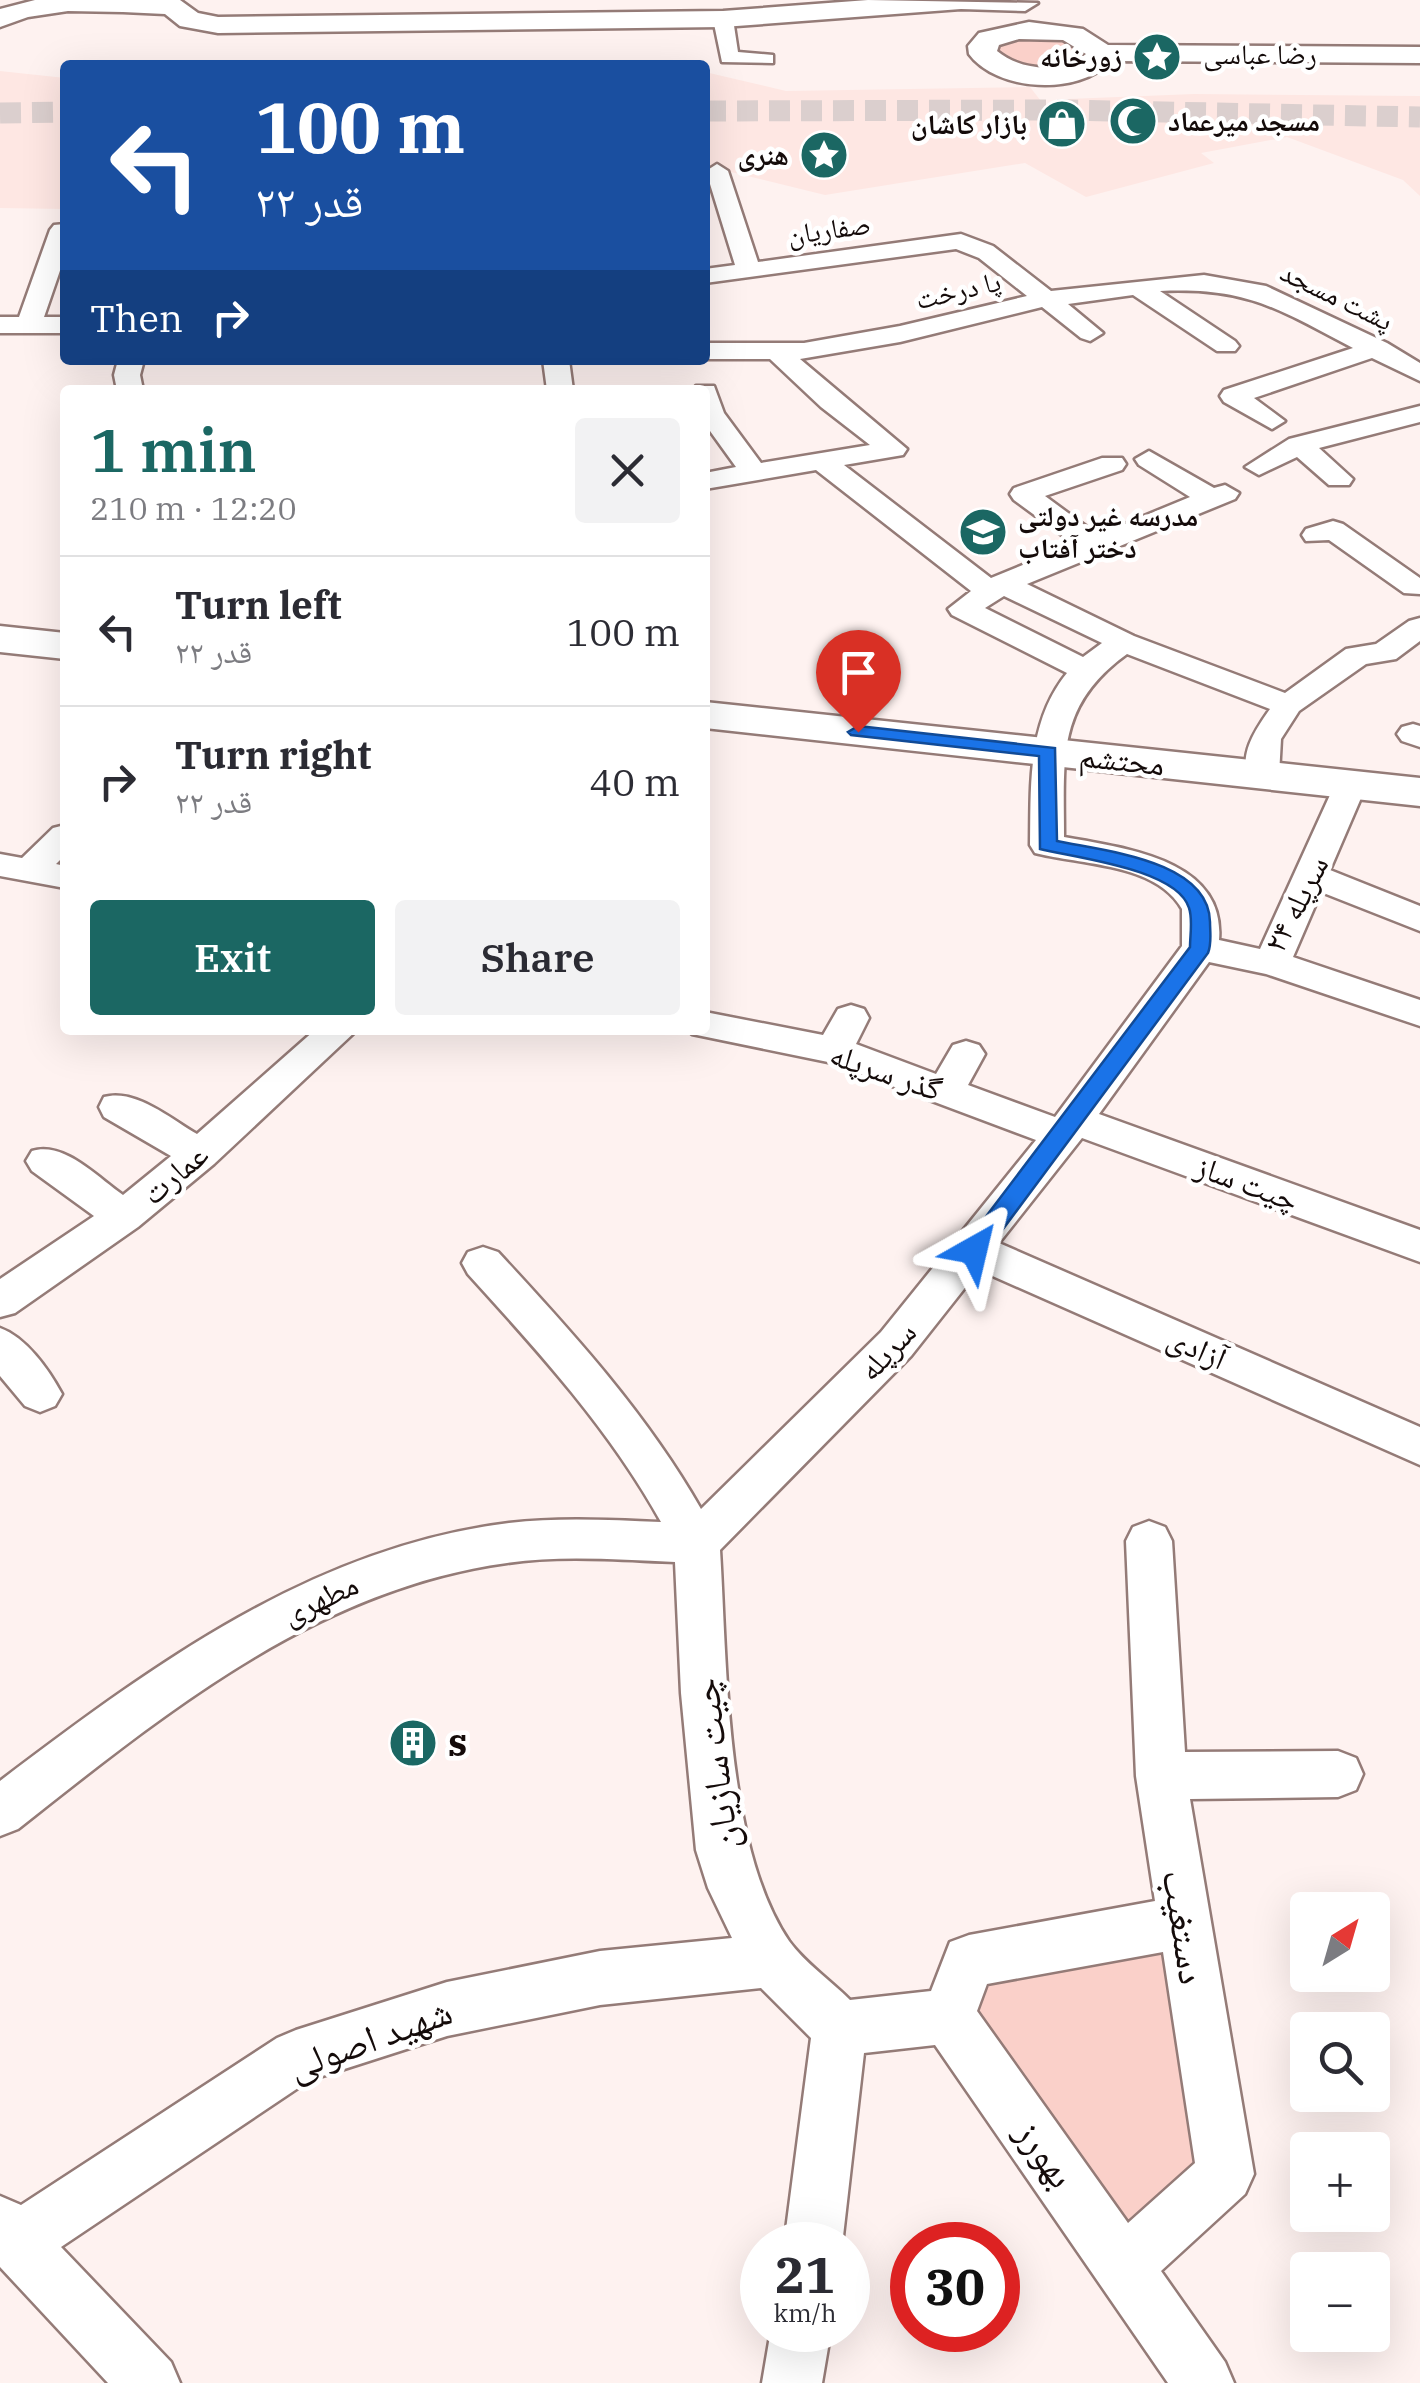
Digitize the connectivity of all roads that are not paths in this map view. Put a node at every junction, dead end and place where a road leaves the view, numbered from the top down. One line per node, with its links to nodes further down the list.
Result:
1 (965, 1): 2 (street); 5 (street)
2 (1024, 2): 6 (street)
3 (174, 3): 4 (street); 5 (street)
4 (18, 10)
5 (723, 20): 9 (street)
6 (1037, 30): 7 (street); 7 (street)
7 (1100, 53): 8 (street, رضا عباسی)
8 (1420, 54)
9 (766, 60)
10 (717, 171): 12 (street)
11 (60, 236): 18 (street)
12 (749, 270): 13 (street, صفاریان); 16 (street, صفاریان)
13 (710, 275)
14 (1224, 283): 15 (street, پا درخت); 22 (street, پشت مسجد)
15 (1137, 287): 16 (street, پا درخت); 21 (street)
16 (1046, 300): 20 (street); 24 (street, پا درخت)
17 (0, 325): 18 (street)
18 (29, 325): 19 (street)
19 (60, 325)
20 (1090, 332)
21 (1226, 346)
22 (1378, 348): 25 (street, پشت مسجد); 27 (street)
23 (710, 351): 24 (street, پا درخت)
24 (778, 352): 31 (street)
25 (1420, 373)
26 (710, 410): 34 (street)
27 (1272, 421)
28 (1413, 423): 29 (street)
29 (1299, 445): 33 (street); 35 (street)
30 (1149, 459): 38 (street)
31 (825, 464): 34 (street); 39 (street)
32 (1112, 464): 38 (street)
33 (1259, 467)
34 (755, 474): 36 (street)
35 (1339, 479)
36 (710, 480)
37 (1316, 536): 40 (street)
38 (1094, 545): 39 (street)
39 (996, 587): 43 (street); 45 (street)
40 (1418, 593)
41 (1420, 627): 46 (street)
42 (0, 640): 44 (street)
43 (1124, 642): 45 (street); 46 (street)
44 (60, 646)
45 (1085, 670): 48 (street)
46 (1288, 706): 49 (street)
47 (710, 716): 48 (street, محتشم)
48 (1048, 752): 49 (street, محتشم); 57 (street)
49 (1263, 775): 50 (street, محتشم)
50 (1351, 784): 51 (street, محتشم); 55 (street, سرپله ۲۴)
51 (1420, 792)
52 (60, 839): 53 (street)
53 (15, 868): 54 (street)
54 (60, 876)
55 (1314, 876): 56 (street); 58 (street, سرپله ۲۴)
56 (1420, 918)
57 (1200, 948): 58 (street, سرپله ۲۴); 65 (street, سرپله)
58 (1272, 963): 59 (street)
59 (1420, 1013)
60 (710, 1024): 63 (street, گذر سرپله)
61 (332, 1035): 66 (street, عمارت)
62 (966, 1054): 63 (street)
63 (945, 1092): 65 (street, گذر سرپله)
64 (118, 1106): 66 (street)
65 (1068, 1128): 69 (street, چیت ساز); 70 (street, سرپله)
66 (200, 1154): 68 (street, عمارت)
67 (46, 1161): 68 (street)
68 (124, 1216): 72 (street, عمارت)
69 (1420, 1246)
70 (974, 1250): 75 (street, آزادی); 77 (street, سرپله)
71 (483, 1264): 77 (street)
72 (0, 1301)
73 (0, 1345): 74 (street)
74 (40, 1394)
75 (1420, 1447)
76 (1149, 1542): 79 (street, دستغیب)
77 (697, 1543): 80 (street, مطهری); 82 (street, چیت سازیان)
78 (1338, 1774): 79 (street)
79 (1160, 1776): 81 (street, دستغیب)
80 (0, 1812)
81 (1183, 1922): 83 (street); 87 (street, دستغیب)
82 (771, 1962): 84 (street, چیت سازیان); 86 (street, شهید اصولی)
83 (948, 2016): 84 (street); 87 (street, بهورز)
84 (840, 2028): 85 (street)
85 (816, 2222)
86 (8, 2234): 89 (street)
87 (1124, 2266): 91 (street, بهورز)
88 (797, 2352): 90 (street)
89 (150, 2383)
90 (792, 2383)
91 (1204, 2383)

